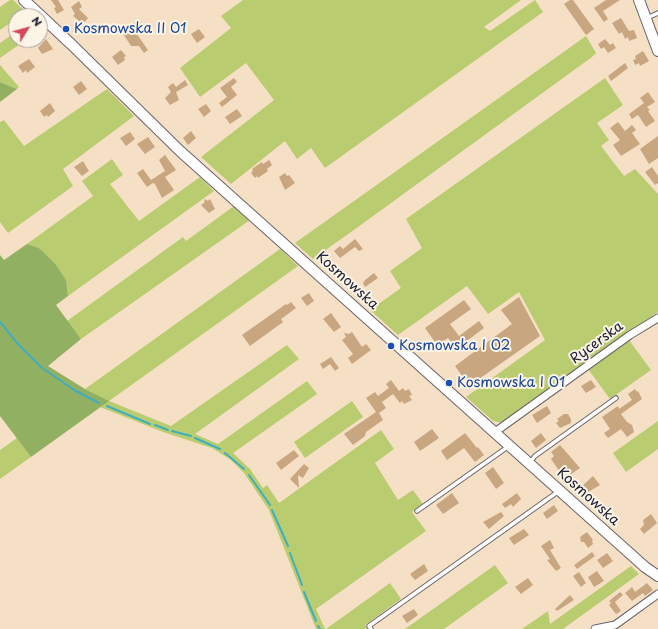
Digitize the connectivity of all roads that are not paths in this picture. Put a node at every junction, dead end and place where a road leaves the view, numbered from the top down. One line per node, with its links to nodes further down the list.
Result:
1 (24, 0): 8 (street, Kosmowska)
2 (639, 0): 4 (street)
3 (658, 13): 4 (lane)
4 (646, 18): 5 (street)
5 (658, 51)
6 (658, 318): 8 (street, Rycerska)
7 (616, 398): 10 (lane)
8 (495, 432): 9 (street, Kosmowska)
9 (510, 446): 10 (street, Kosmowska); 12 (lane)
10 (529, 463): 11 (street, Kosmowska)
11 (560, 491): 13 (street, Kosmowska); 15 (lane)
12 (417, 512)
13 (658, 576)
14 (658, 594): 16 (street)
15 (371, 629)
16 (595, 629)

